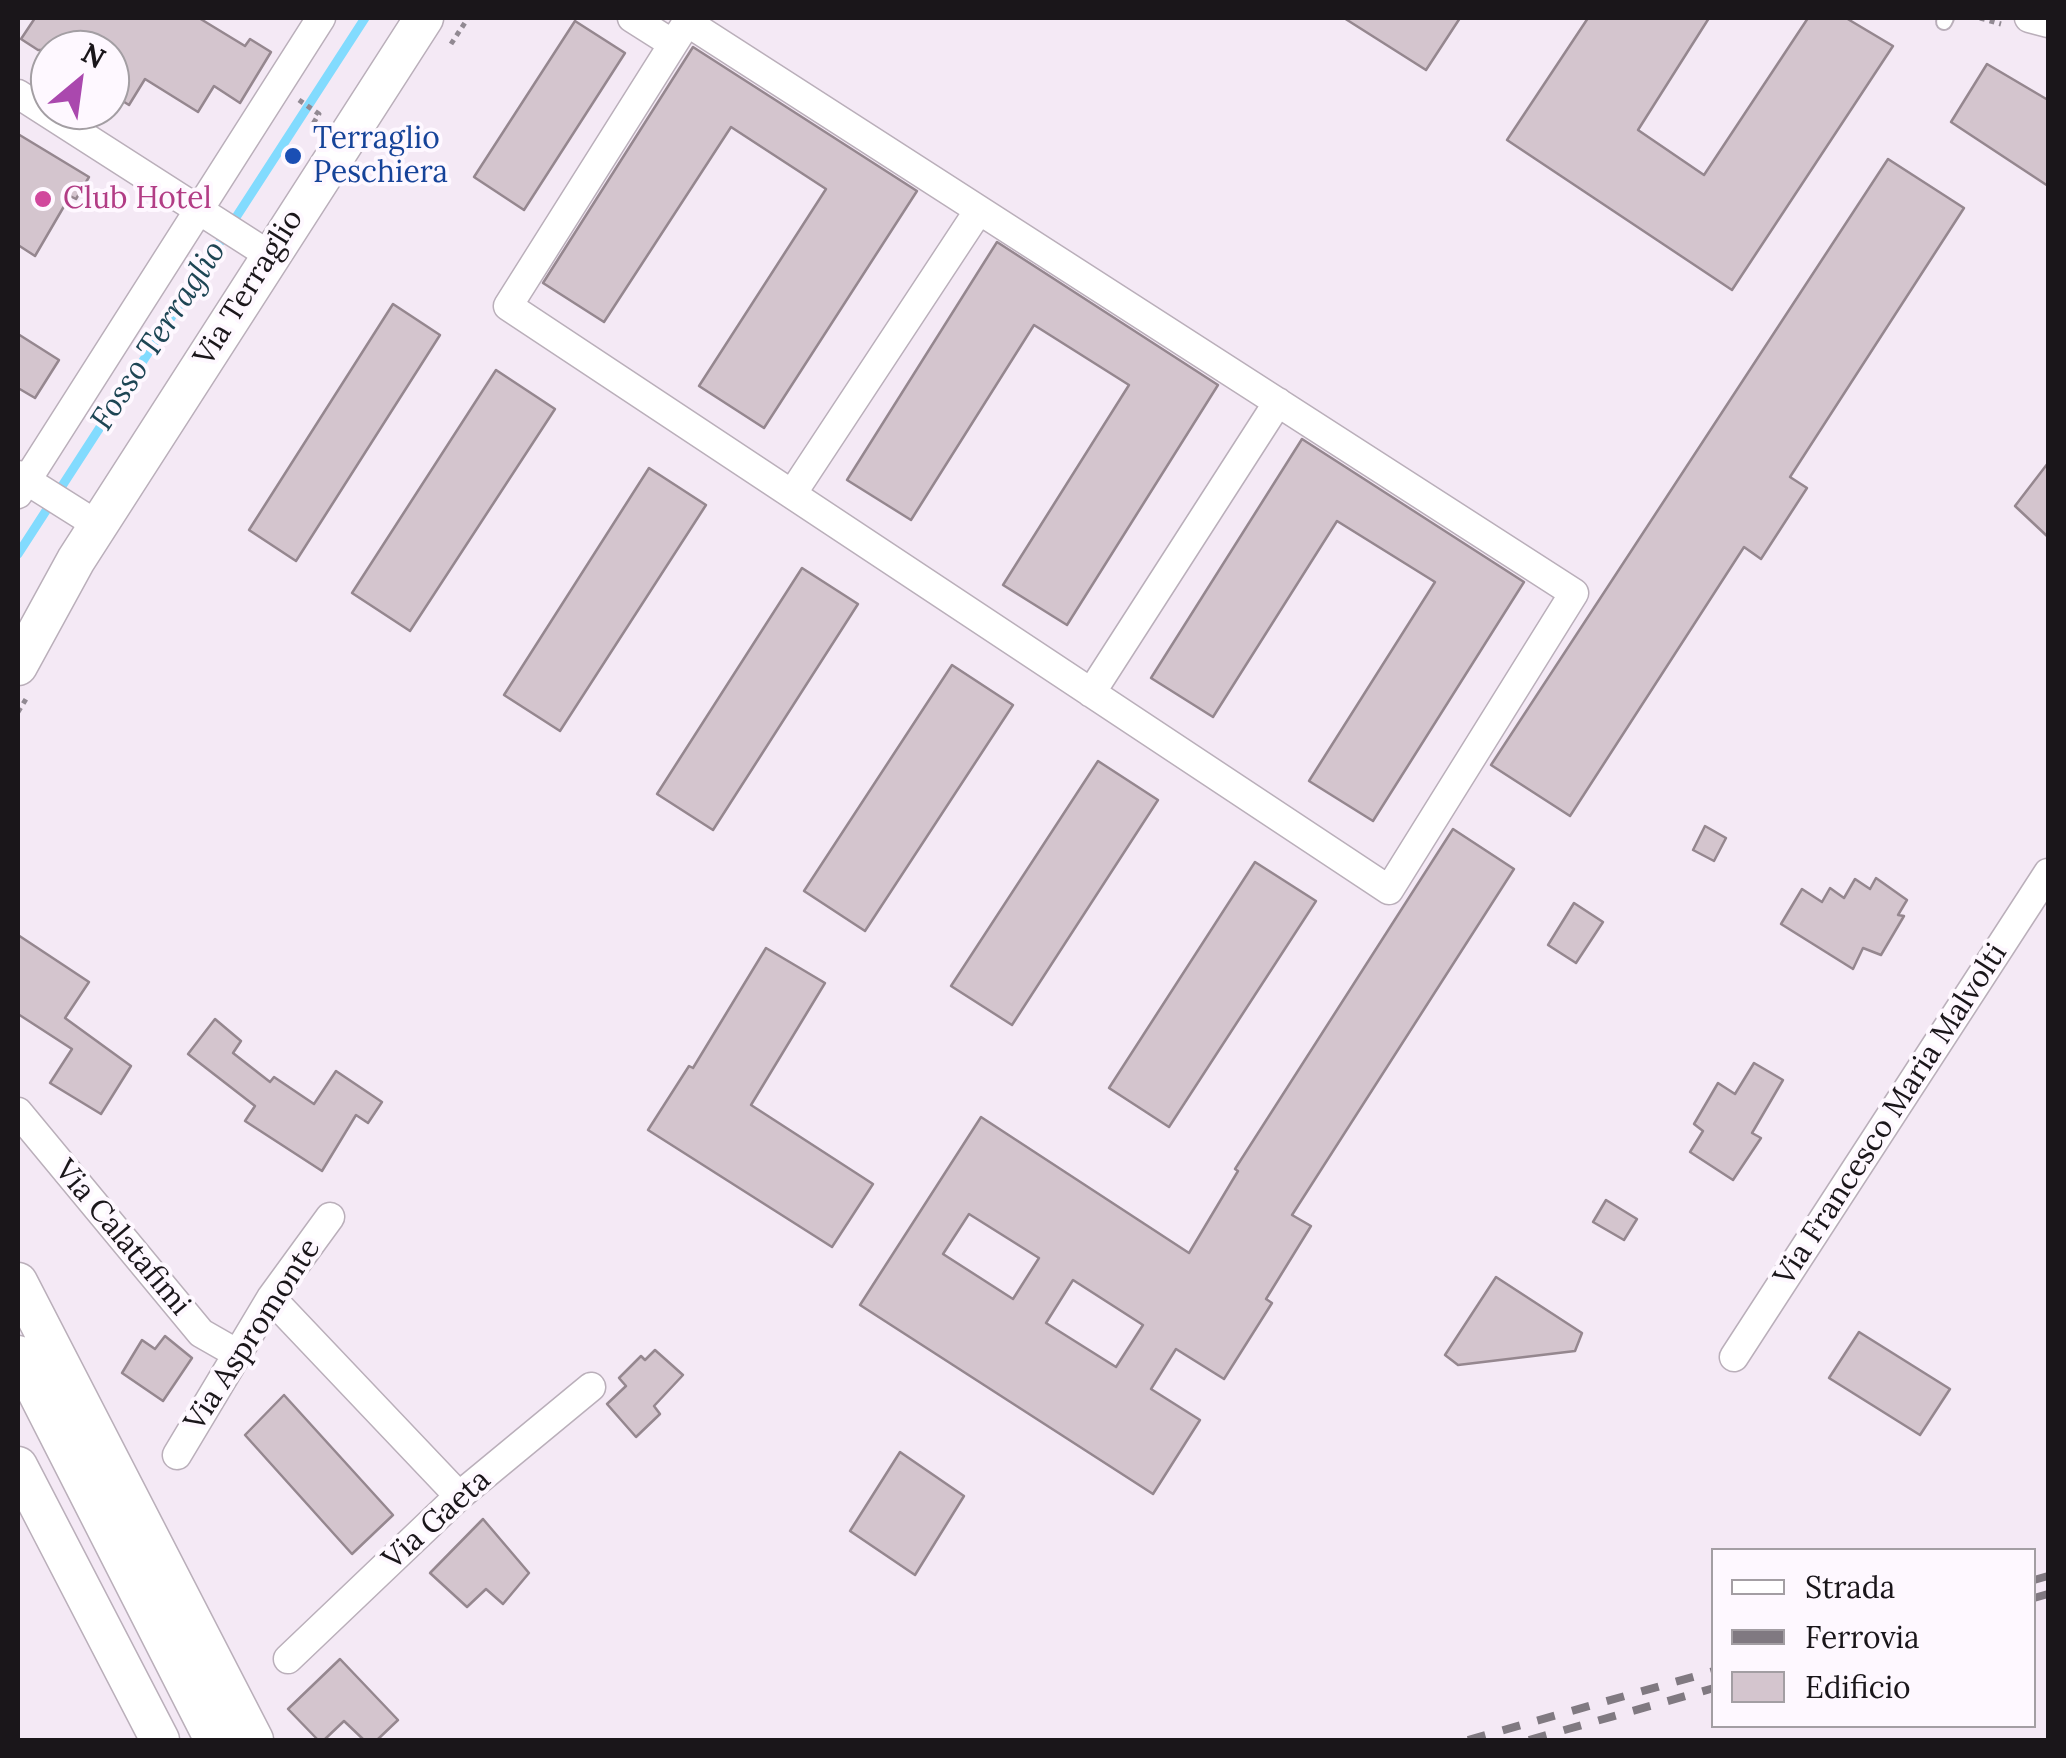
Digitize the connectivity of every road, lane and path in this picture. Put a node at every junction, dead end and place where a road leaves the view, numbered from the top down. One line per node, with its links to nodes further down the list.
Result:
1 (322, 18): 9 (street)
2 (424, 18): 10 (main road, Via Terraglio)
3 (632, 18): 6 (street)
4 (2029, 18): 5 (street)
5 (2048, 23)
6 (672, 44): 8 (street); 13 (street)
7 (18, 94): 9 (street)
8 (980, 210): 11 (street); 13 (street)
9 (204, 215): 10 (street); 12 (street)
10 (257, 248): 14 (main road, Via Terraglio)
11 (1278, 402): 18 (street); 18 (street)
12 (25, 485): 14 (street)
13 (792, 494): 18 (street)
14 (86, 518): 15 (main road, Via Terraglio)
15 (76, 560): 16 (main road, Via Terraglio); 17 (main road, Via Terraglio)
16 (18, 623)
17 (18, 666)
18 (1091, 693)
19 (2048, 873): 26 (street, Via Francesco Maria Malvolti)
20 (18, 1112): 24 (street, Via Calatafimi)
21 (330, 1217): 23 (street, Via Aspromonte)
22 (18, 1282): 36 (main road)
23 (271, 1298): 24 (street, Via Aspromonte); 31 (street)
24 (236, 1353): 29 (street, Via Aspromonte)
25 (18, 1355): 35 (main road)
26 (1734, 1357)
27 (591, 1387): 31 (street, Via Gaeta)
28 (18, 1401): 34 (main road)
29 (177, 1455)
30 (18, 1466): 33 (main road)
31 (460, 1496): 32 (street, Via Gaeta)
32 (288, 1659)
33 (160, 1740)
34 (190, 1740)
35 (214, 1740)
36 (254, 1740)

